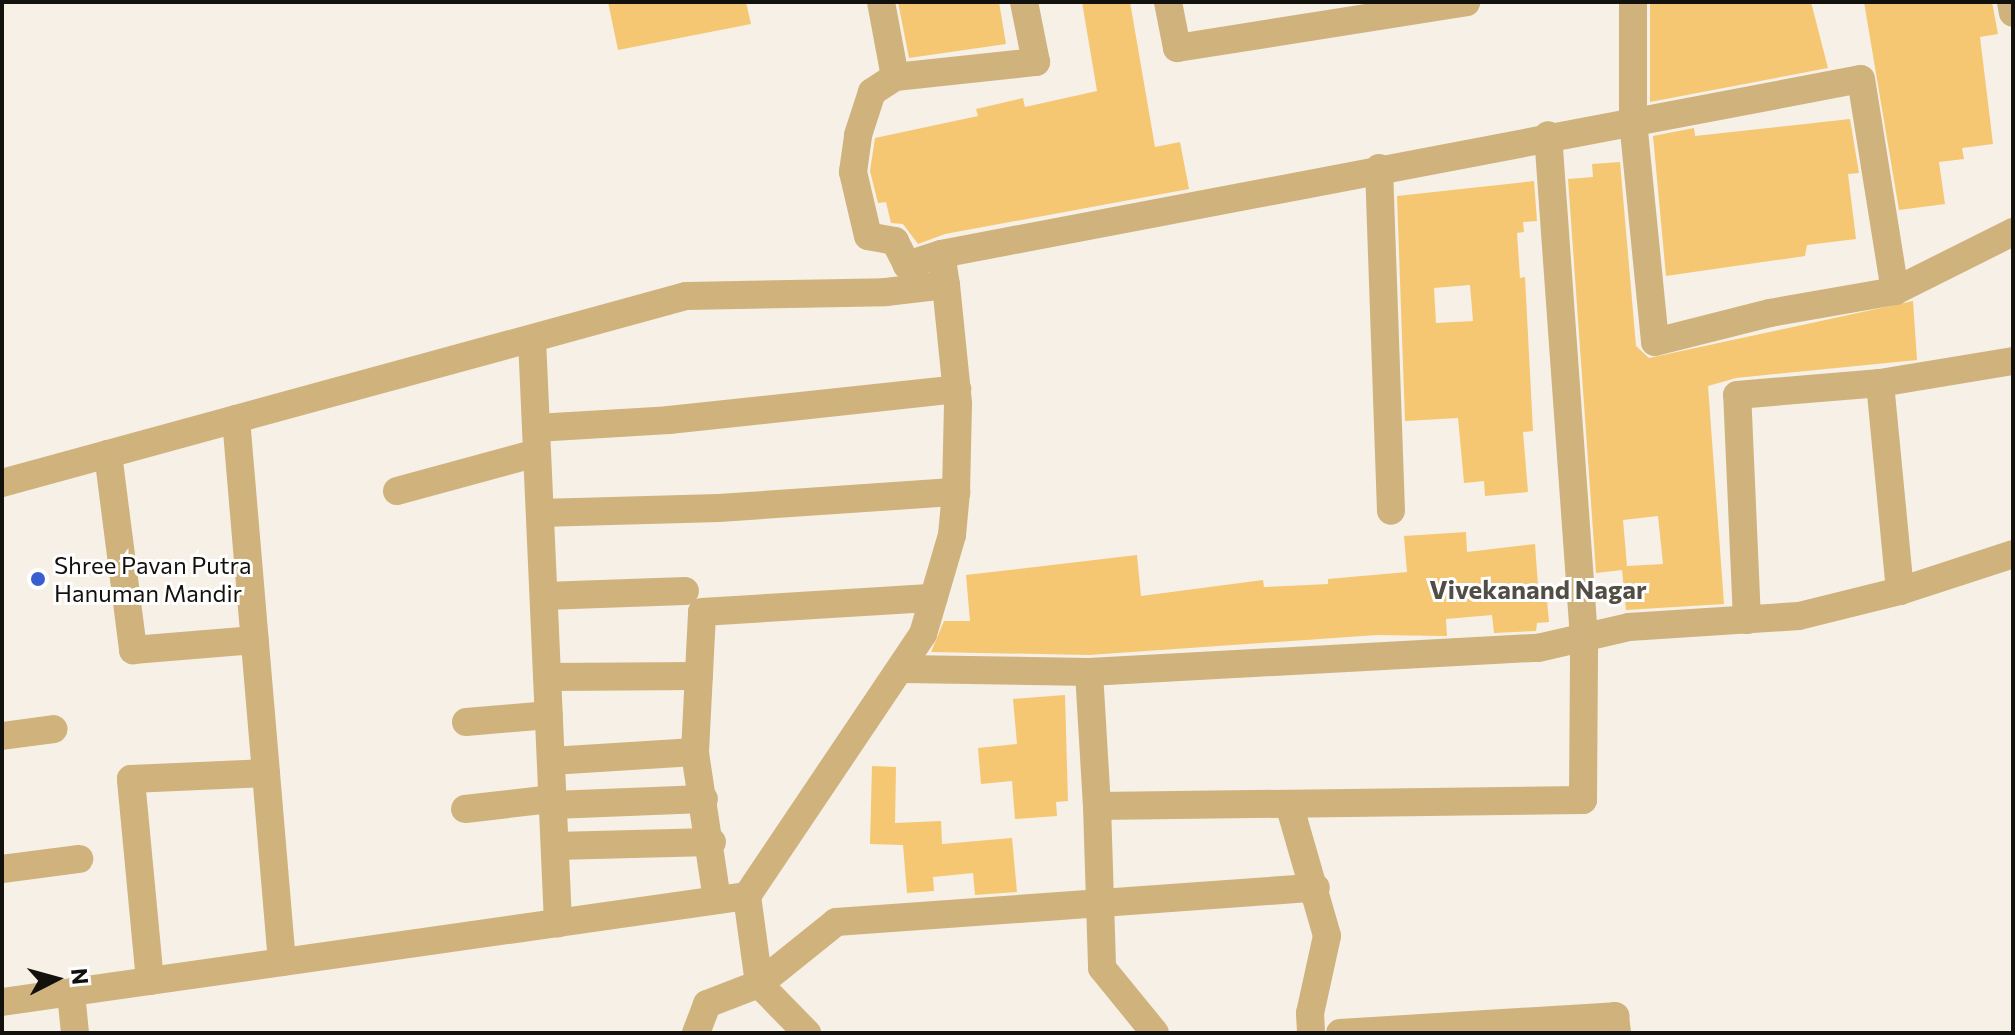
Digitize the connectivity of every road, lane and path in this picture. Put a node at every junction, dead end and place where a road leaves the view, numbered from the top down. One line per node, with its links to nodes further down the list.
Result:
1 (881, 2): 8 (street)
2 (1024, 2): 8 (street)
3 (1168, 2): 4 (street)
4 (1466, 2)
5 (1633, 2): 9 (street)
6 (2011, 2): 7 (street)
7 (2013, 13)
8 (895, 77): 13 (street)
9 (1633, 121): 10 (street); 15 (street); 15 (street)
10 (1548, 135): 11 (street); 34 (street)
11 (1379, 168): 13 (street); 26 (street)
12 (2013, 232): 15 (street)
13 (941, 254): 14 (street)
14 (946, 285): 16 (street); 19 (street)
15 (1895, 291)
16 (532, 339): 20 (street); 21 (street)
17 (2013, 361): 18 (street)
18 (1880, 383): 30 (street); 33 (street)
19 (957, 389): 21 (street); 25 (street)
20 (236, 419): 22 (street); 35 (street)
21 (536, 440): 24 (street); 27 (street)
22 (108, 454): 23 (street); 35 (street)
23 (2, 483)
24 (397, 491)
25 (956, 492): 27 (street); 32 (street)
26 (1391, 511)
27 (540, 513): 31 (street)
28 (2013, 554): 30 (street)
29 (685, 591): 31 (street)
30 (1900, 591): 33 (street)
31 (544, 596): 39 (street)
32 (934, 598): 36 (street); 38 (street)
33 (1747, 620): 34 (street)
34 (1584, 638): 37 (street); 49 (street)
35 (255, 640): 46 (street)
36 (904, 669): 37 (street); 57 (street)
37 (1089, 672): 50 (street)
38 (699, 676): 39 (street); 44 (street)
39 (547, 677): 40 (street)
40 (549, 715): 41 (street); 45 (street)
41 (466, 722)
42 (54, 729): 43 (street)
43 (2, 736)
44 (695, 752): 45 (street); 47 (street)
45 (551, 761): 48 (street)
46 (266, 773): 61 (street); 62 (street)
47 (704, 799): 48 (street); 52 (street)
48 (553, 802): 51 (street); 53 (street)
49 (1289, 804): 50 (street); 56 (street)
50 (1097, 806): 59 (street)
51 (465, 809)
52 (712, 842): 53 (street); 58 (street)
53 (555, 846): 60 (street)
54 (79, 859): 55 (street)
55 (2, 869)
56 (1316, 888): 59 (street); 70 (street)
57 (747, 896): 58 (street); 63 (street)
58 (717, 900): 60 (street)
59 (1100, 901): 63 (street); 69 (street)
60 (558, 923): 61 (street)
61 (282, 962): 62 (street)
62 (150, 981): 64 (street)
63 (759, 984): 67 (street); 68 (street)
64 (71, 993): 65 (street); 66 (street)
65 (2, 1002)
66 (75, 1033)
67 (696, 1033)
68 (807, 1033)
69 (1155, 1033)
70 (1311, 1033)
71 (1340, 1033): 72 (street)
72 (1617, 1033)

